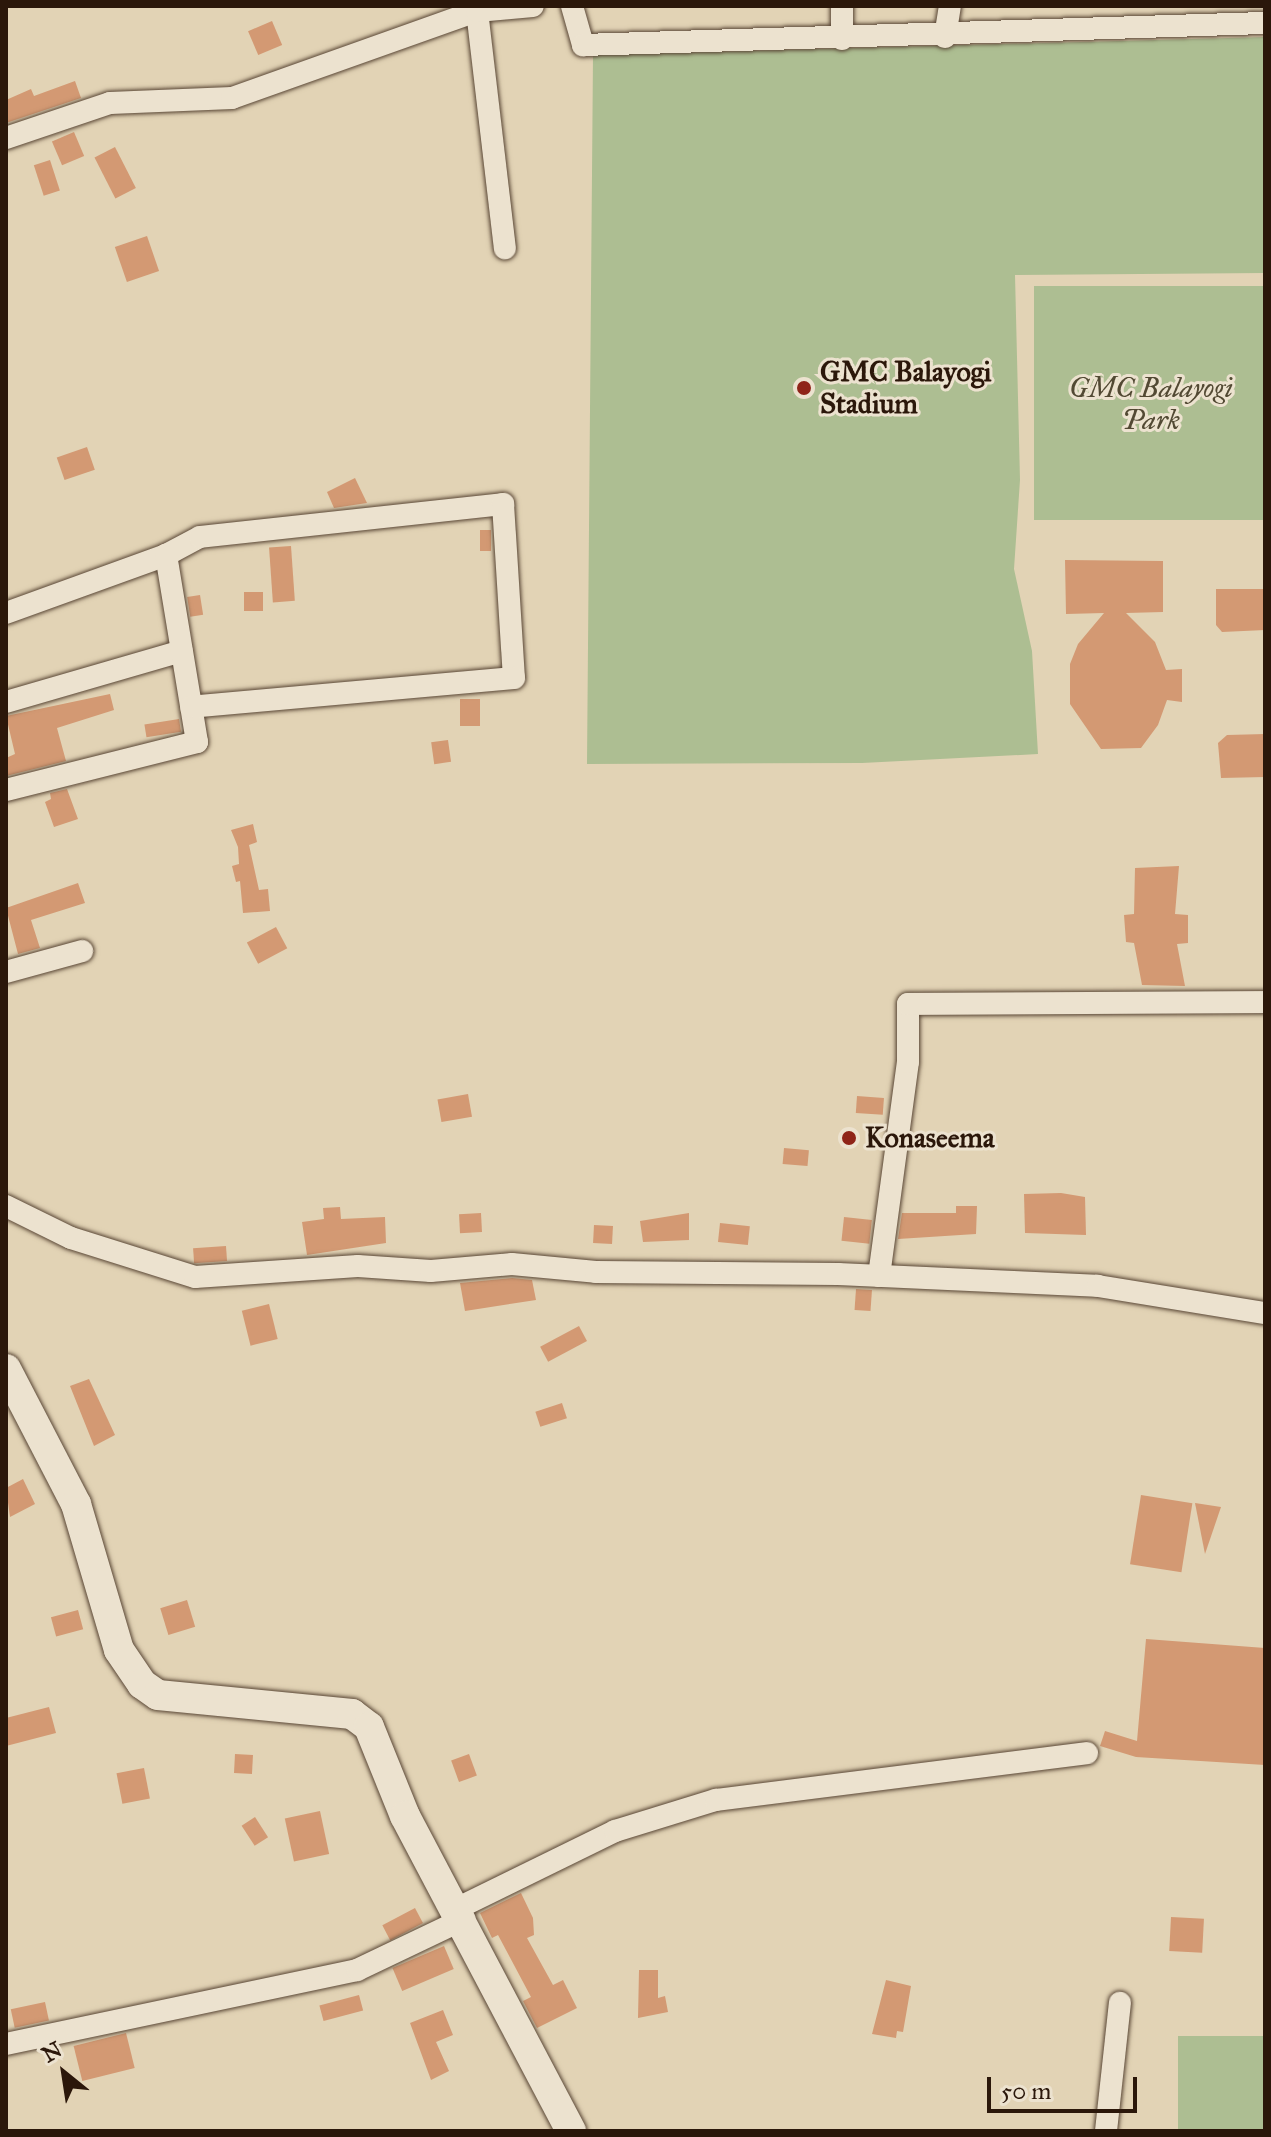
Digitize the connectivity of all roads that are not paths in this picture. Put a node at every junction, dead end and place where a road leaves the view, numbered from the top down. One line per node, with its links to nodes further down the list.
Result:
1 (533, 6): 5 (street)
2 (572, 6): 8 (street)
3 (842, 6): 8 (street)
4 (950, 6): 7 (street)
5 (477, 11): 9 (street); 10 (street)
6 (1265, 23): 7 (street)
7 (945, 37): 8 (street)
8 (842, 39)
9 (6, 138)
10 (505, 248)
11 (166, 555): 12 (street); 13 (street); 15 (street)
12 (6, 613)
13 (182, 651): 14 (street); 15 (street)
14 (6, 702)
15 (191, 707): 16 (street)
16 (6, 790)
17 (82, 951): 18 (street)
18 (6, 972)
19 (1265, 1002): 21 (street)
20 (6, 1206): 21 (street)
21 (879, 1276): 22 (street)
22 (1265, 1313)
23 (6, 1369): 25 (main road)
24 (1087, 1753): 25 (street)
25 (461, 1913): 27 (street); 28 (main road)
26 (1120, 2003): 29 (street)
27 (6, 2044)
28 (571, 2131)
29 (1106, 2131)

